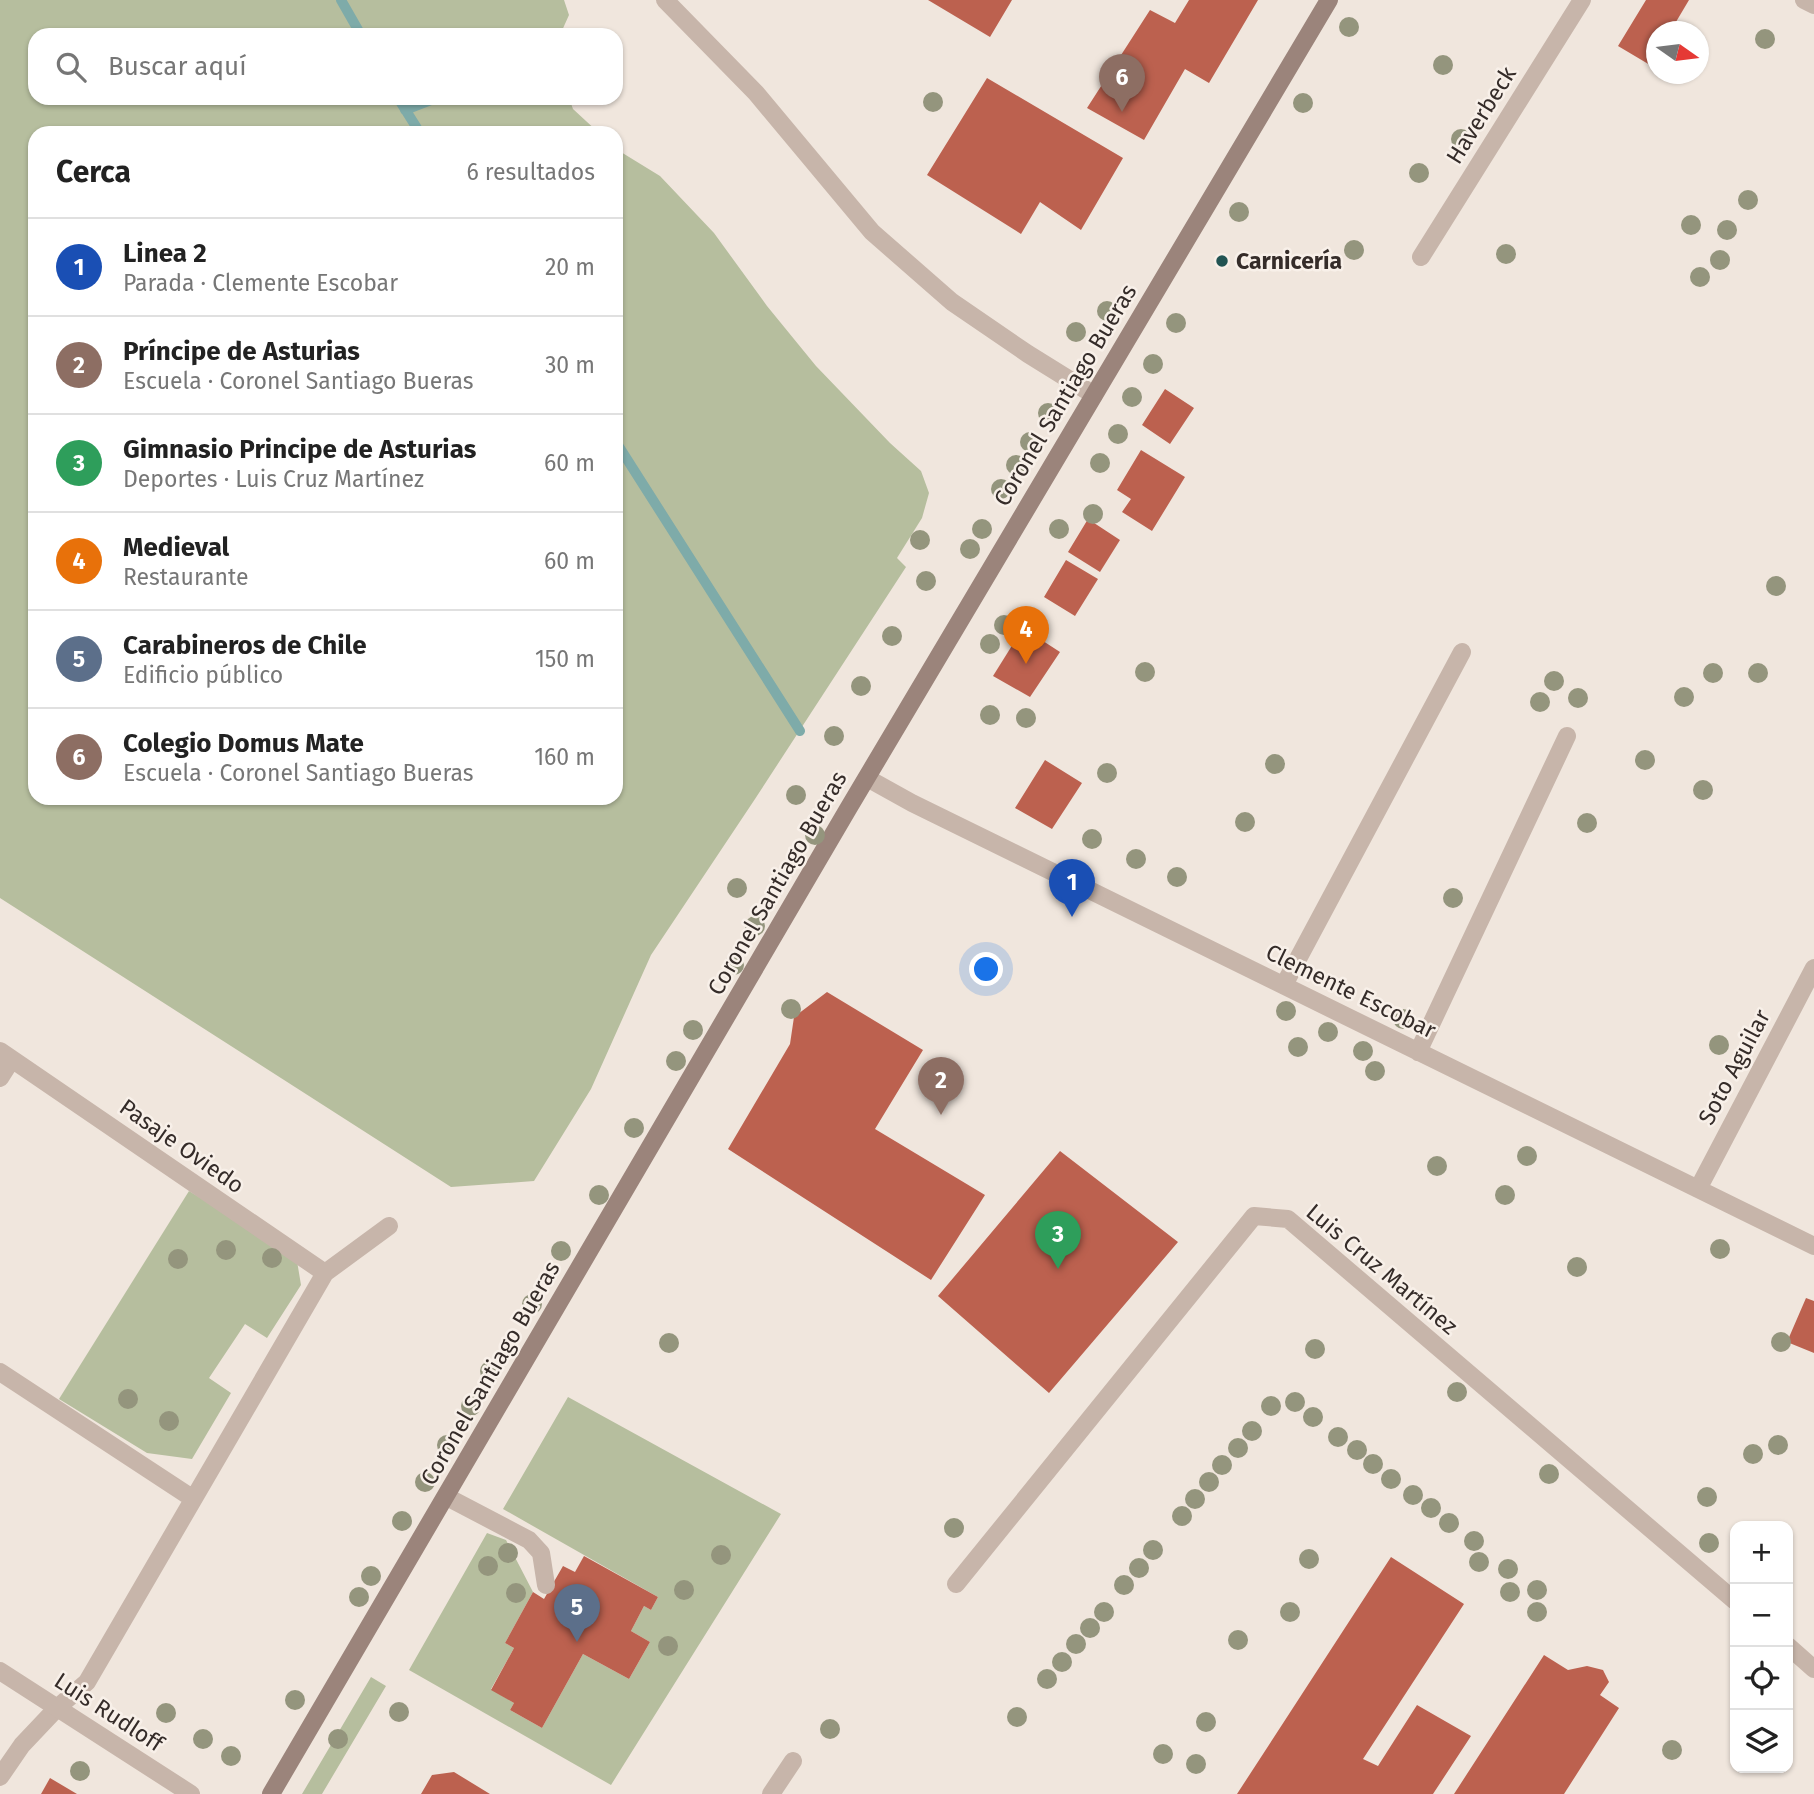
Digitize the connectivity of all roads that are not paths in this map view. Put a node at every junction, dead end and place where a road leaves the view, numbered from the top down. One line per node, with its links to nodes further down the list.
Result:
1 (665, 0): 7 (street)
2 (1329, 0): 7 (main road, Coronel Santiago Bueras)
3 (1582, 0): 6 (street, Haverbeck)
4 (1804, 0): 5 (street)
5 (1814, 5)
6 (1421, 257)
7 (1094, 395): 10 (main road, Coronel Santiago Bueras)
8 (1462, 652): 12 (street)
9 (1567, 736): 13 (street)
10 (867, 778): 12 (street, Clemente Escobar); 21 (main road, Coronel Santiago Bueras)
11 (1814, 968): 16 (street, Soto Aguilar)
12 (1284, 985): 13 (street, Clemente Escobar)
13 (1418, 1052): 16 (street, Clemente Escobar)
14 (6, 1055): 15 (street, Pasaje Oviedo); 19 (street, Pasaje Oviedo)
15 (0, 1078)
16 (1698, 1189): 18 (street, Clemente Escobar)
17 (389, 1226): 19 (street)
18 (1814, 1246)
19 (325, 1273): 22 (street)
20 (0, 1372): 22 (street)
21 (447, 1497): 24 (street); 33 (main road, Coronel Santiago Bueras)
22 (192, 1498): 29 (street)
23 (956, 1584): 25 (street, Luis Cruz Martínez)
24 (545, 1585)
25 (1730, 1597)
26 (1789, 1647): 27 (street)
27 (1814, 1669)
28 (0, 1671): 29 (street, Luis Rudloff)
29 (57, 1708): 31 (street); 32 (street, Luis Rudloff)
30 (793, 1760): 34 (street)
31 (0, 1777)
32 (191, 1794)
33 (271, 1794)
34 (771, 1794)

